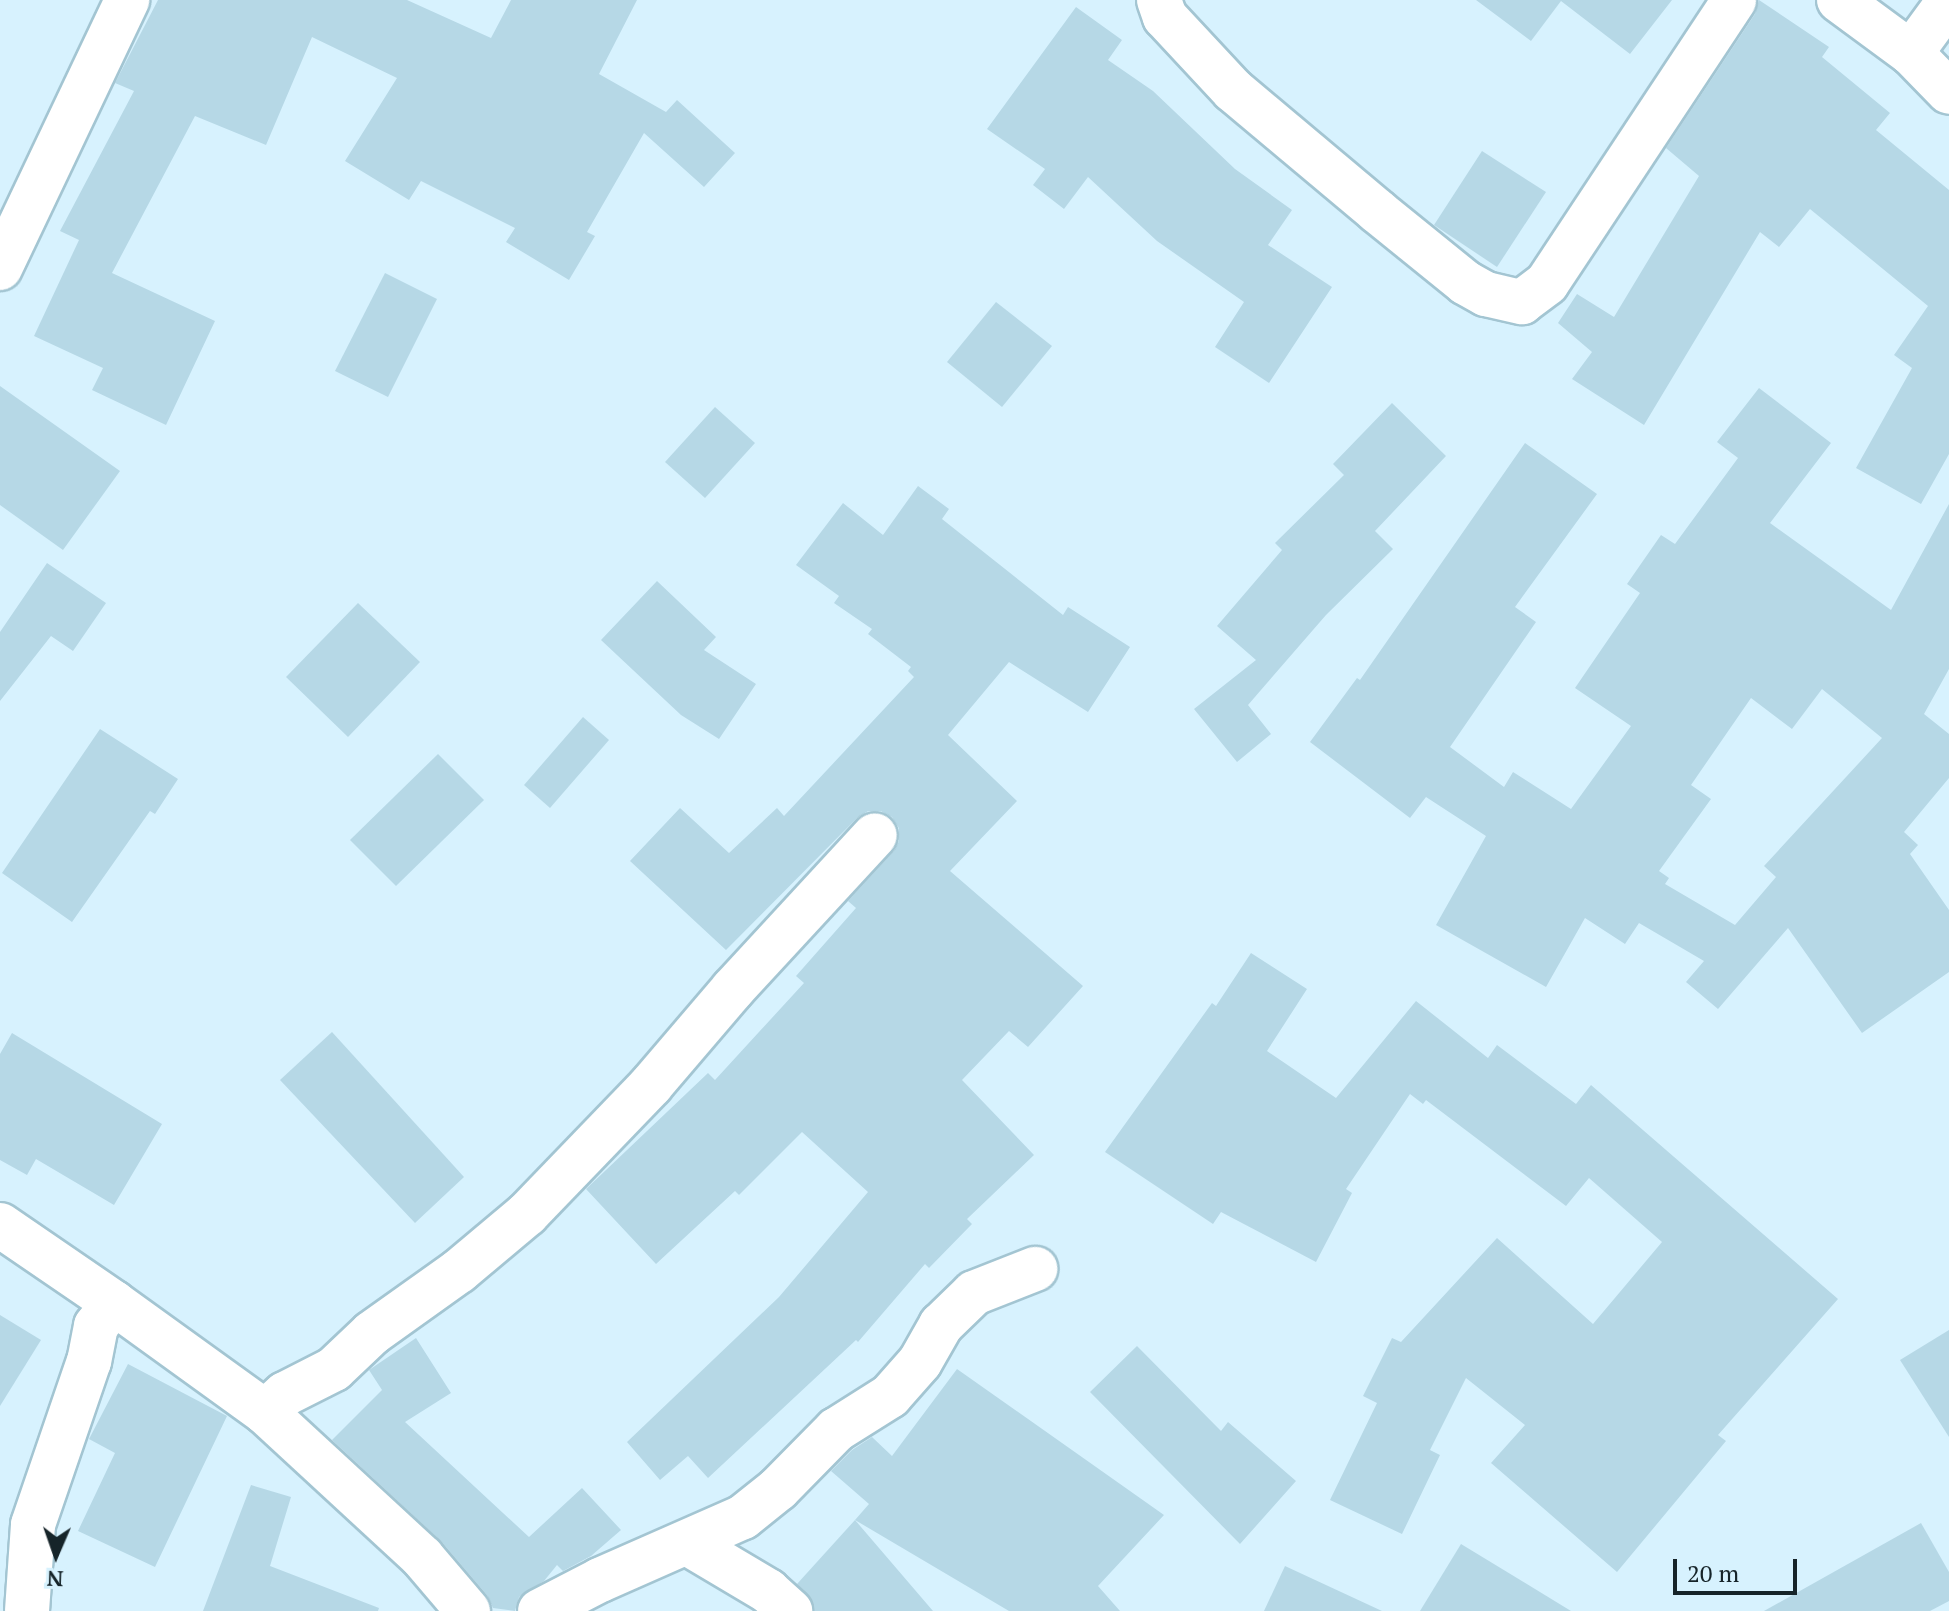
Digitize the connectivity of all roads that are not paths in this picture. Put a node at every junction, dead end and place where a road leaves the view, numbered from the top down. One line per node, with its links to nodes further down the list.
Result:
1 (127, 0): 8 (street)
2 (1159, 0): 3 (street)
3 (1734, 0)
4 (1839, 0): 6 (street)
5 (1949, 1): 6 (street)
6 (1911, 53): 7 (street)
7 (1949, 92)
8 (0, 268)
9 (875, 835): 13 (street)
10 (0, 1225): 12 (street)
11 (1035, 1269): 14 (street)
12 (114, 1303): 13 (street); 15 (street)
13 (265, 1412): 16 (street)
14 (689, 1544): 17 (street); 18 (street)
15 (27, 1611)
16 (468, 1611)
17 (540, 1611)
18 (790, 1611)

